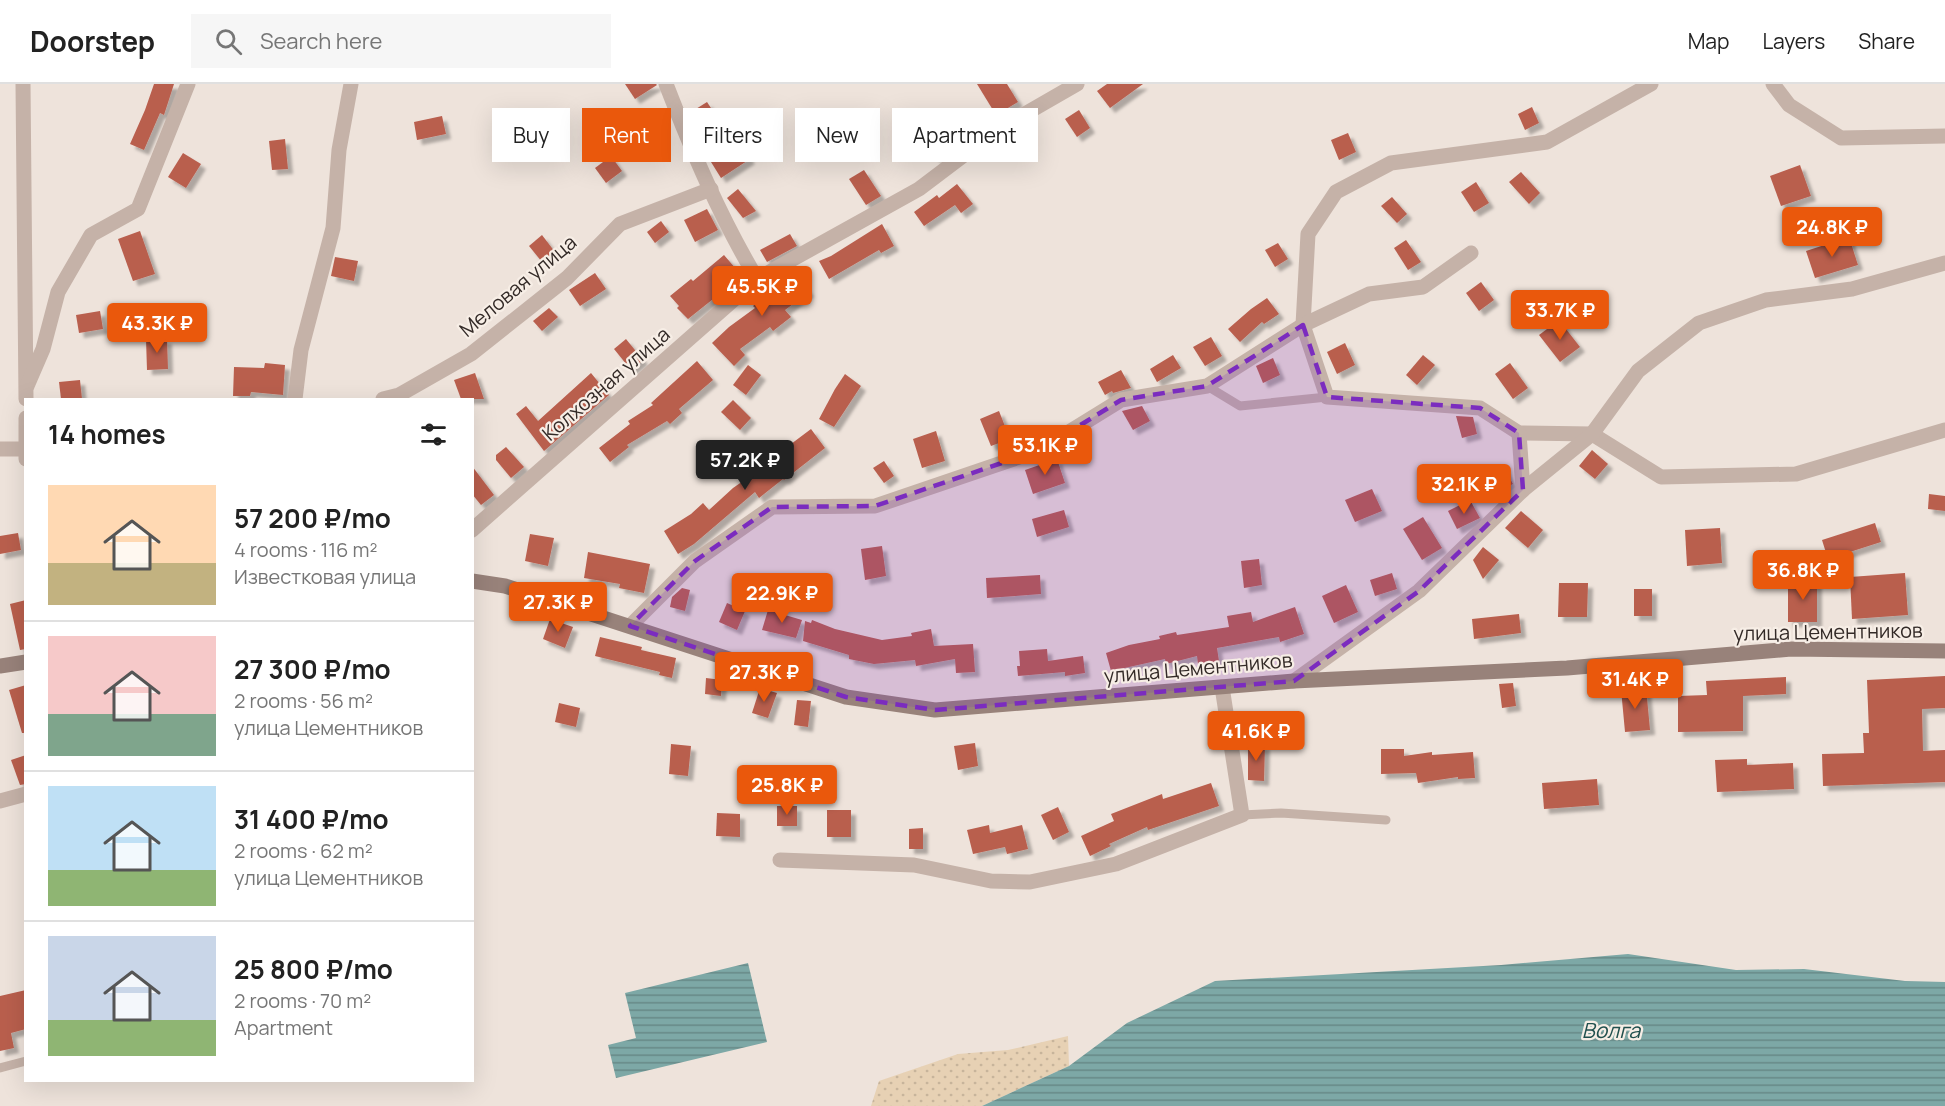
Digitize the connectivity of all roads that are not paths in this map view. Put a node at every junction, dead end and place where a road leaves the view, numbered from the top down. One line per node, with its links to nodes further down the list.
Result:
1 (23, 84): 15 (street)
2 (188, 84): 15 (street)
3 (351, 84): 17 (street)
4 (666, 84): 9 (street)
5 (1077, 84): 12 (street, Колхозная улица)
6 (1651, 84): 13 (street)
7 (1773, 84): 8 (street)
8 (1945, 136)
9 (711, 189): 12 (street); 18 (street, Меловая улица)
10 (1471, 253): 13 (street)
11 (1945, 263): 21 (street)
12 (757, 279): 25 (street, Колхозная улица)
13 (1304, 325): 14 (street); 16 (street)
14 (1207, 386): 16 (lane); 27 (street)
15 (26, 392)
16 (1327, 397): 20 (street)
17 (295, 398)
18 (387, 398)
19 (1945, 430): 21 (street)
20 (1519, 433): 21 (street); 24 (street)
21 (1592, 434): 24 (street)
22 (0, 449): 23 (street)
23 (24, 452)
24 (1523, 490): 31 (street)
25 (474, 528)
26 (474, 582): 27 (street, улица Цементников)
27 (630, 626): 32 (street, улица Цементников)
28 (1945, 651): 31 (street, улица Цементников)
29 (24, 662): 30 (street)
30 (0, 666)
31 (1294, 681): 32 (street, улица Цементников)
32 (1222, 687): 35 (street)
33 (24, 795): 34 (street)
34 (0, 801)
35 (1242, 815): 36 (lane); 37 (street)
36 (1386, 820)
37 (780, 860)
38 (24, 1062): 39 (lane)
39 (0, 1068)

